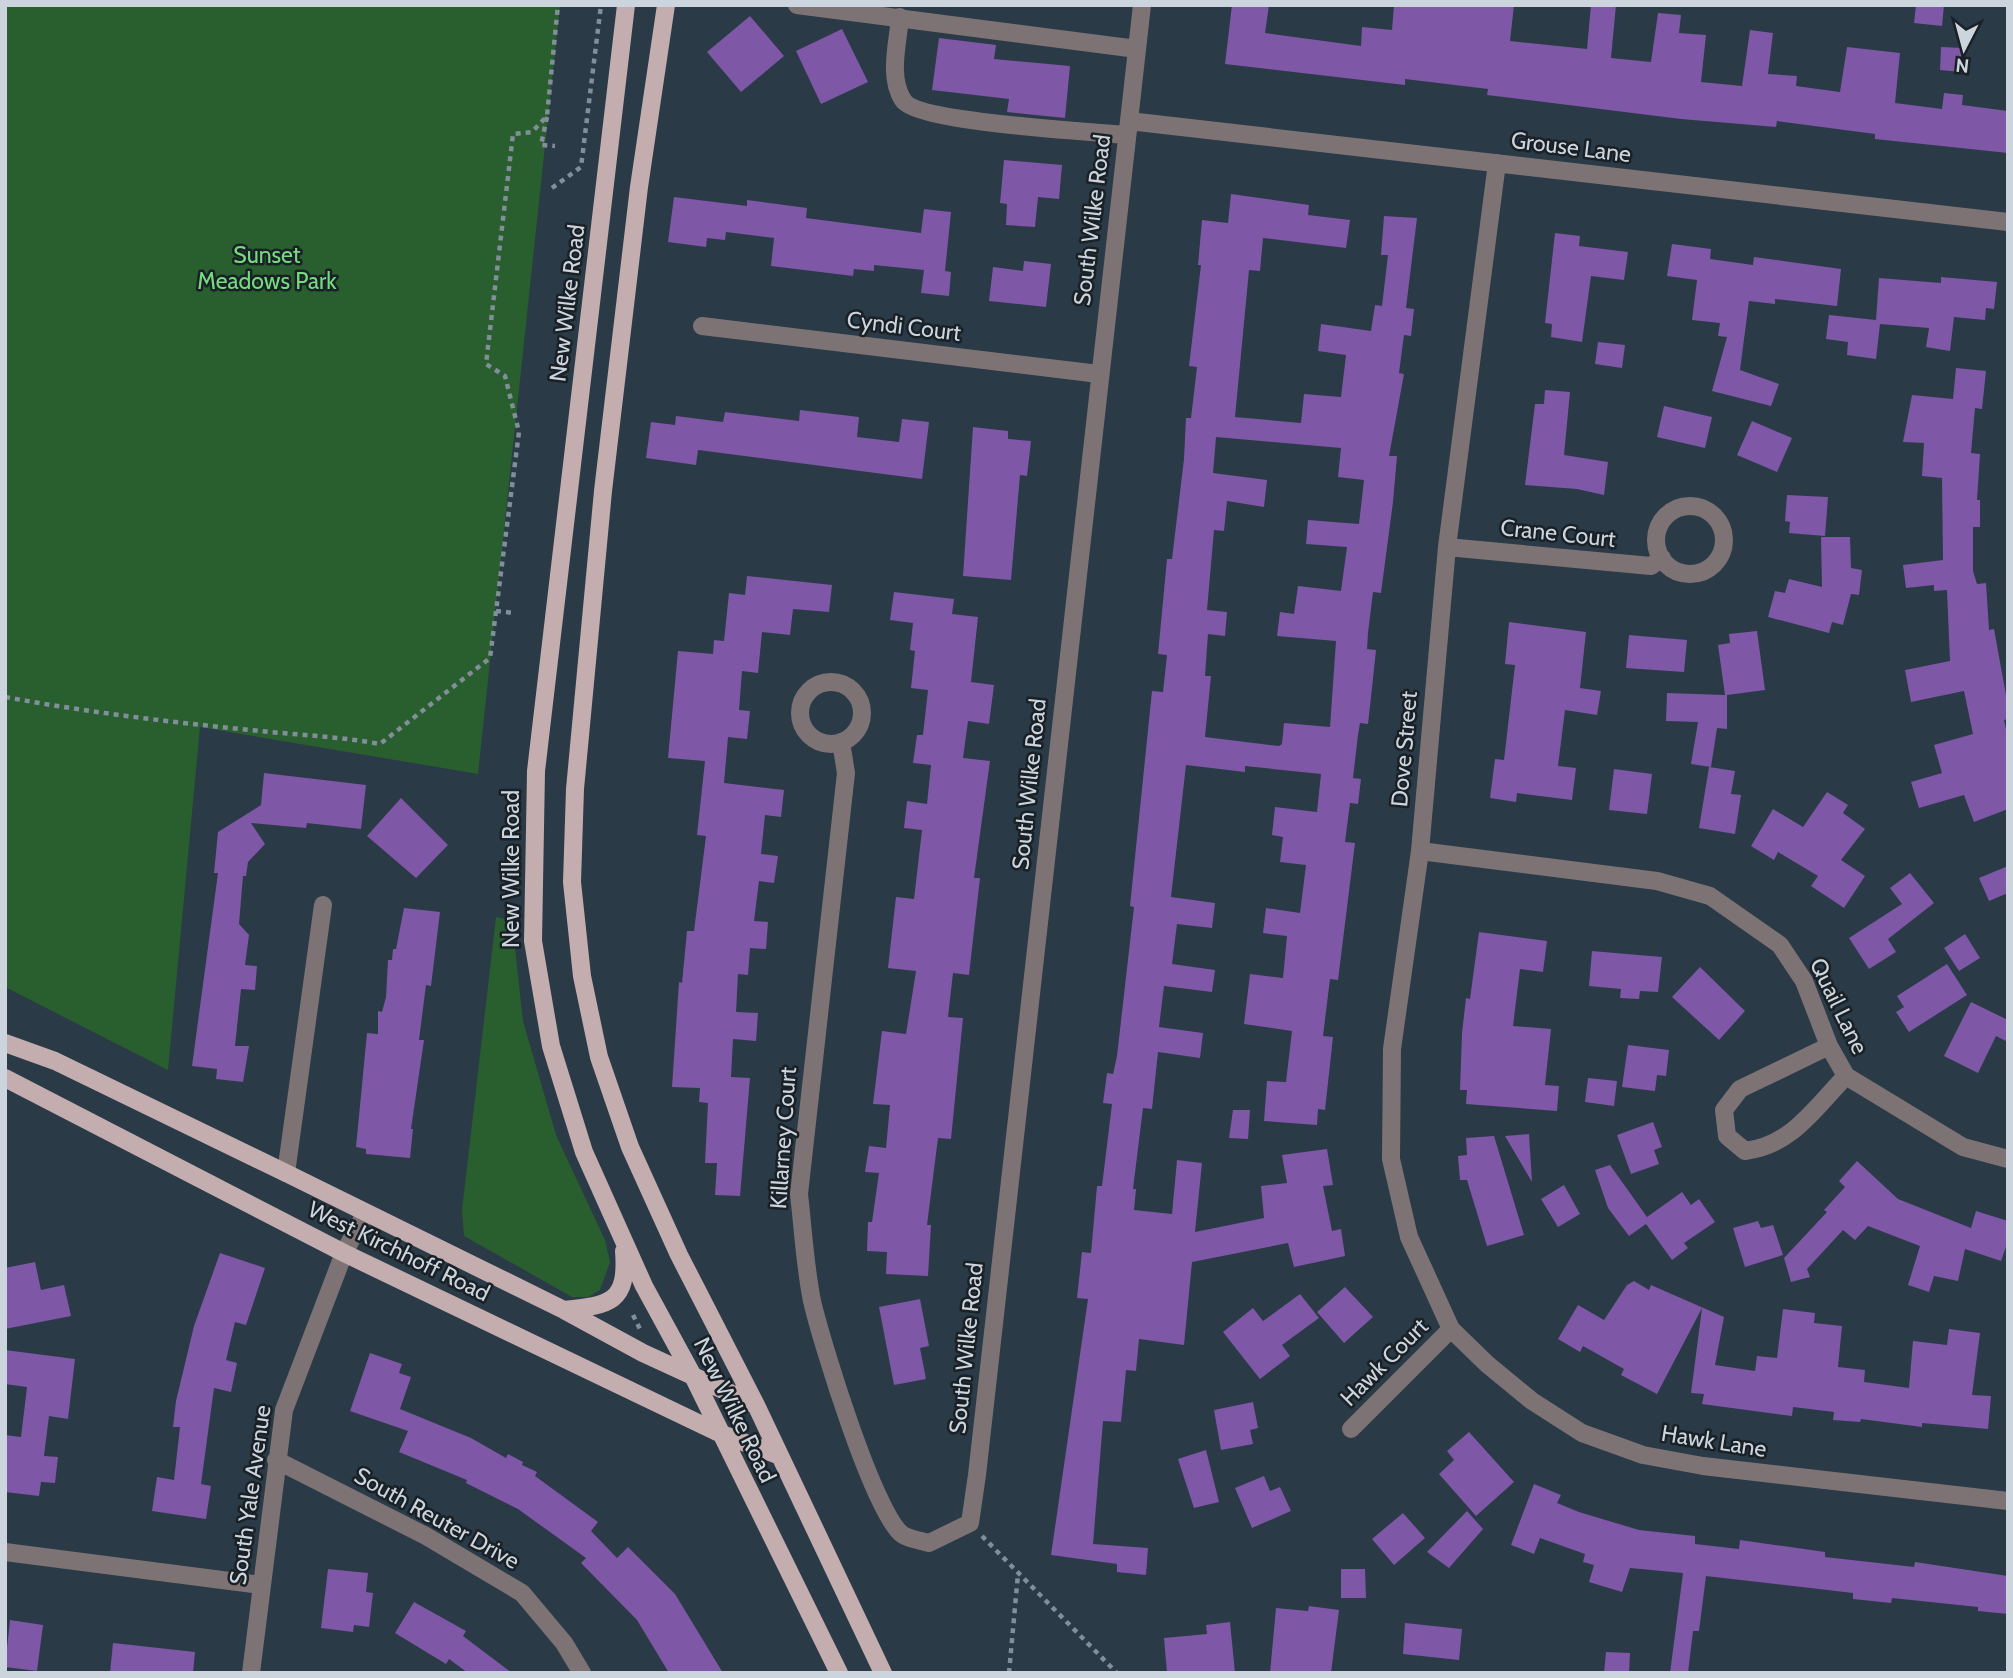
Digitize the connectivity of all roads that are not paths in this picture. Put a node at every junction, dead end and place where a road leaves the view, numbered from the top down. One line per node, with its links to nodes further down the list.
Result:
1 (626, 5): 24 (main road, New Wilke Road)
2 (666, 5): 29 (main road, New Wilke Road)
3 (797, 5): 5 (street)
4 (1142, 5): 6 (street, South Wilke Road)
5 (900, 17): 6 (street); 7 (street, Grouse Lane)
6 (1137, 49): 7 (street, South Wilke Road)
7 (1128, 128): 8 (street, Grouse Lane); 11 (street, South Wilke Road)
8 (1497, 163): 9 (street, Grouse Lane); 12 (street, Dove Street)
9 (2008, 222)
10 (702, 326): 11 (street, Cyndi Court)
11 (1099, 374): 35 (street, South Wilke Road)
12 (1447, 547): 13 (street, Crane Court); 15 (street, Dove Street)
13 (1662, 558)
14 (841, 742): 35 (street, Killarney Court)
15 (1420, 851): 18 (street, Quail Lane); 27 (street, Dove Street)
16 (323, 905): 22 (street)
17 (5, 1043): 22 (main road, West Kirchhoff Road)
18 (1829, 1046): 19 (street, Quail Lane); 19 (street)
19 (1846, 1076): 21 (street, Quail Lane)
20 (5, 1078): 25 (main road, West Kirchhoff Road)
21 (2008, 1159)
22 (286, 1173): 23 (main road, West Kirchhoff Road)
23 (365, 1214): 25 (street, South Yale Avenue); 26 (main road, West Kirchhoff Road)
24 (624, 1241): 26 (main road); 28 (main road, New Wilke Road)
25 (344, 1253): 31 (main road, West Kirchhoff Road); 33 (street, South Yale Avenue)
26 (564, 1310): 28 (main road, West Kirchhoff Road)
27 (1451, 1329): 30 (street, Hawk Court); 34 (street, Hawk Lane)
28 (694, 1376): 29 (main road, West Kirchhoff Road); 31 (main road, New Wilke Road)
29 (756, 1405): 32 (main road, New Wilke Road)
30 (1352, 1429)
31 (719, 1433): 32 (main road, West Kirchhoff Road); 40 (main road, New Wilke Road)
32 (778, 1455): 41 (main road, New Wilke Road)
33 (276, 1460): 37 (street, South Yale Avenue); 39 (street, South Reuter Drive)
34 (2008, 1501)
35 (929, 1543)
36 (5, 1552): 37 (street)
37 (261, 1585): 38 (street, South Yale Avenue)
38 (251, 1673)
39 (582, 1673)
40 (839, 1673)
41 (883, 1673)

